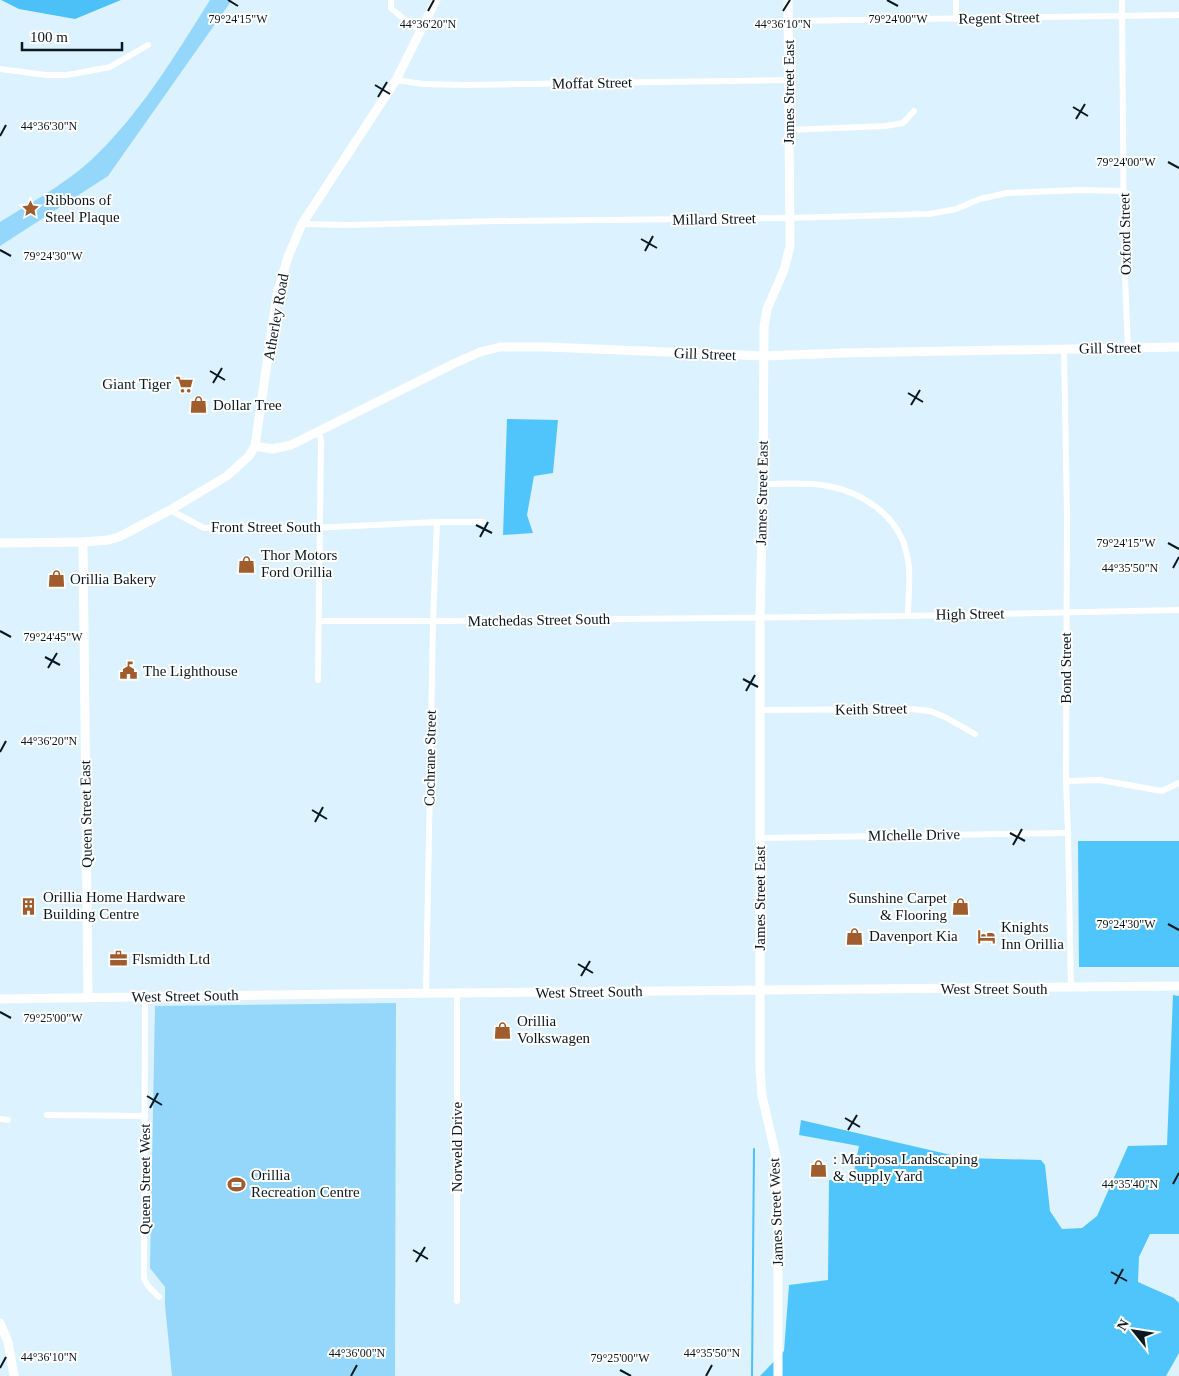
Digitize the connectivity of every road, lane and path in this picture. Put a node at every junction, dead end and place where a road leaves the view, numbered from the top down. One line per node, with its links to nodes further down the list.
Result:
1 (391, 0): 10 (street)
2 (436, 0): 10 (street, Atherley Road)
3 (788, 0): 9 (street, James Street East)
4 (956, 0): 8 (street)
5 (1122, 0): 7 (street, Oxford Street)
6 (1179, 15): 7 (street, Regent Street)
7 (1122, 16): 8 (street, Regent Street); 17 (street, Oxford Street)
8 (956, 19): 9 (street, Regent Street)
9 (788, 21): 14 (street, James Street East)
10 (421, 30): 13 (street, Atherley Road)
11 (148, 45): 12 (street)
12 (0, 69)
13 (396, 80): 14 (street, Moffat Street); 19 (street, Atherley Road)
14 (789, 80): 16 (street, James Street East)
15 (914, 111): 16 (street)
16 (789, 130): 18 (street, James Street East)
17 (1124, 191): 18 (street, Millard Street); 21 (street, Oxford Street)
18 (789, 218): 19 (street, Millard Street); 23 (street, James Street East)
19 (302, 224): 25 (street, Atherley Road)
20 (1179, 347): 21 (street, Gill Street)
21 (1128, 348): 22 (street, Gill Street)
22 (1064, 349): 23 (street, Gill Street); 34 (street, Bond Street)
23 (764, 356): 24 (street, Gill Street); 26 (street, James Street East)
24 (318, 432): 25 (street, Gill Street); 30 (street)
25 (255, 446): 27 (street)
26 (763, 484): 35 (street); 36 (street, James Street East)
27 (170, 510): 30 (street, Front Street South); 31 (street)
28 (437, 522): 29 (street, Front Street South); 30 (street, Front Street South); 38 (street, Cochrane Street)
29 (483, 522)
30 (320, 528): 37 (street)
31 (83, 542): 32 (street); 51 (street, Queen Street East)
32 (0, 543)
33 (1179, 610): 34 (street, High Street)
34 (1066, 612): 35 (street, High Street); 42 (street, Bond Street)
35 (908, 616): 36 (street, High Street)
36 (760, 617): 38 (street, Matchedas Street South); 40 (street, James Street East)
37 (319, 621): 38 (street, Matchedas Street South); 39 (street)
38 (433, 621): 49 (street, Cochrane Street)
39 (318, 680)
40 (760, 710): 41 (street, Keith Street); 45 (street, James Street East)
41 (975, 734)
42 (1066, 781): 43 (street); 44 (street, Bond Street)
43 (1179, 783)
44 (1068, 833): 45 (street, MIchelle Drive); 47 (street, Bond Street)
45 (759, 838): 48 (street, James Street East)
46 (1179, 986): 47 (street, West Street South)
47 (1071, 988): 48 (street, West Street South)
48 (760, 990): 50 (street, West Street South); 63 (street, James Street West)
49 (426, 994): 50 (street, West Street South); 52 (street, West Street South)
50 (457, 994): 59 (street, Norweld Drive)
51 (88, 997): 52 (street, West Street South); 53 (street, West Street South)
52 (145, 997): 55 (street, Queen Street West)
53 (0, 999)
54 (47, 1115): 55 (street)
55 (145, 1116): 58 (street, Queen Street West)
56 (0, 1119): 57 (street)
57 (8, 1120)
58 (159, 1297)
59 (457, 1301)
60 (0, 1322): 61 (street)
61 (4, 1342): 62 (street)
62 (14, 1376)
63 (778, 1376)

